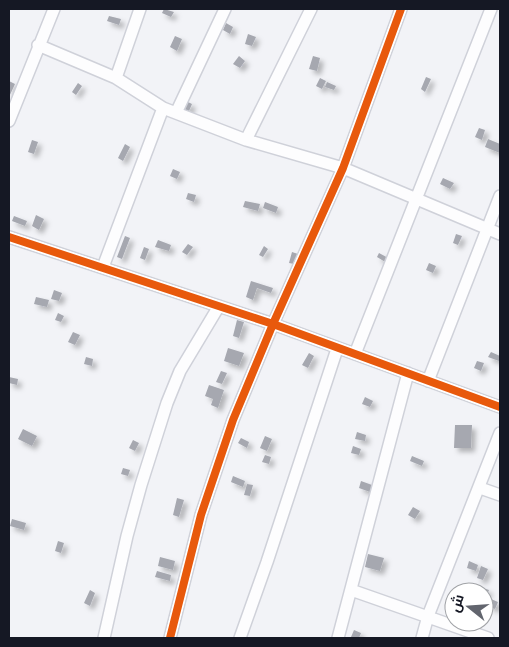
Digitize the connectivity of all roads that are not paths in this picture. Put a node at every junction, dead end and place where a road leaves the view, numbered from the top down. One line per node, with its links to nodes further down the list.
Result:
1 (54, 9): 7 (street)
2 (140, 9): 8 (street)
3 (225, 9): 10 (street)
4 (311, 9): 12 (street)
5 (401, 9): 13 (street)
6 (491, 9): 15 (street)
7 (38, 45): 8 (street); 11 (street)
8 (116, 78): 9 (street)
9 (163, 108): 10 (street); 19 (street)
10 (176, 113): 12 (street)
11 (9, 121)
12 (246, 140): 13 (street)
13 (343, 168): 15 (street); 21 (street)
14 (500, 196): 16 (street)
15 (416, 199): 16 (street); 23 (street)
16 (488, 228): 17 (street); 25 (street)
17 (500, 234)
18 (9, 236): 19 (street)
19 (103, 267): 20 (street)
20 (219, 306): 21 (street); 32 (street)
21 (273, 324): 22 (street); 33 (street)
22 (337, 349): 23 (street); 34 (street)
23 (355, 354): 24 (street)
24 (408, 373): 25 (street); 30 (street)
25 (428, 381): 26 (street)
26 (500, 407)
27 (500, 434): 28 (street)
28 (480, 488): 29 (street); 31 (street)
29 (500, 495)
30 (351, 590): 31 (street); 35 (street)
31 (428, 616): 36 (street); 37 (street)
32 (104, 638)
33 (170, 638)
34 (240, 638)
35 (338, 638)
36 (422, 638)
37 (488, 638)

